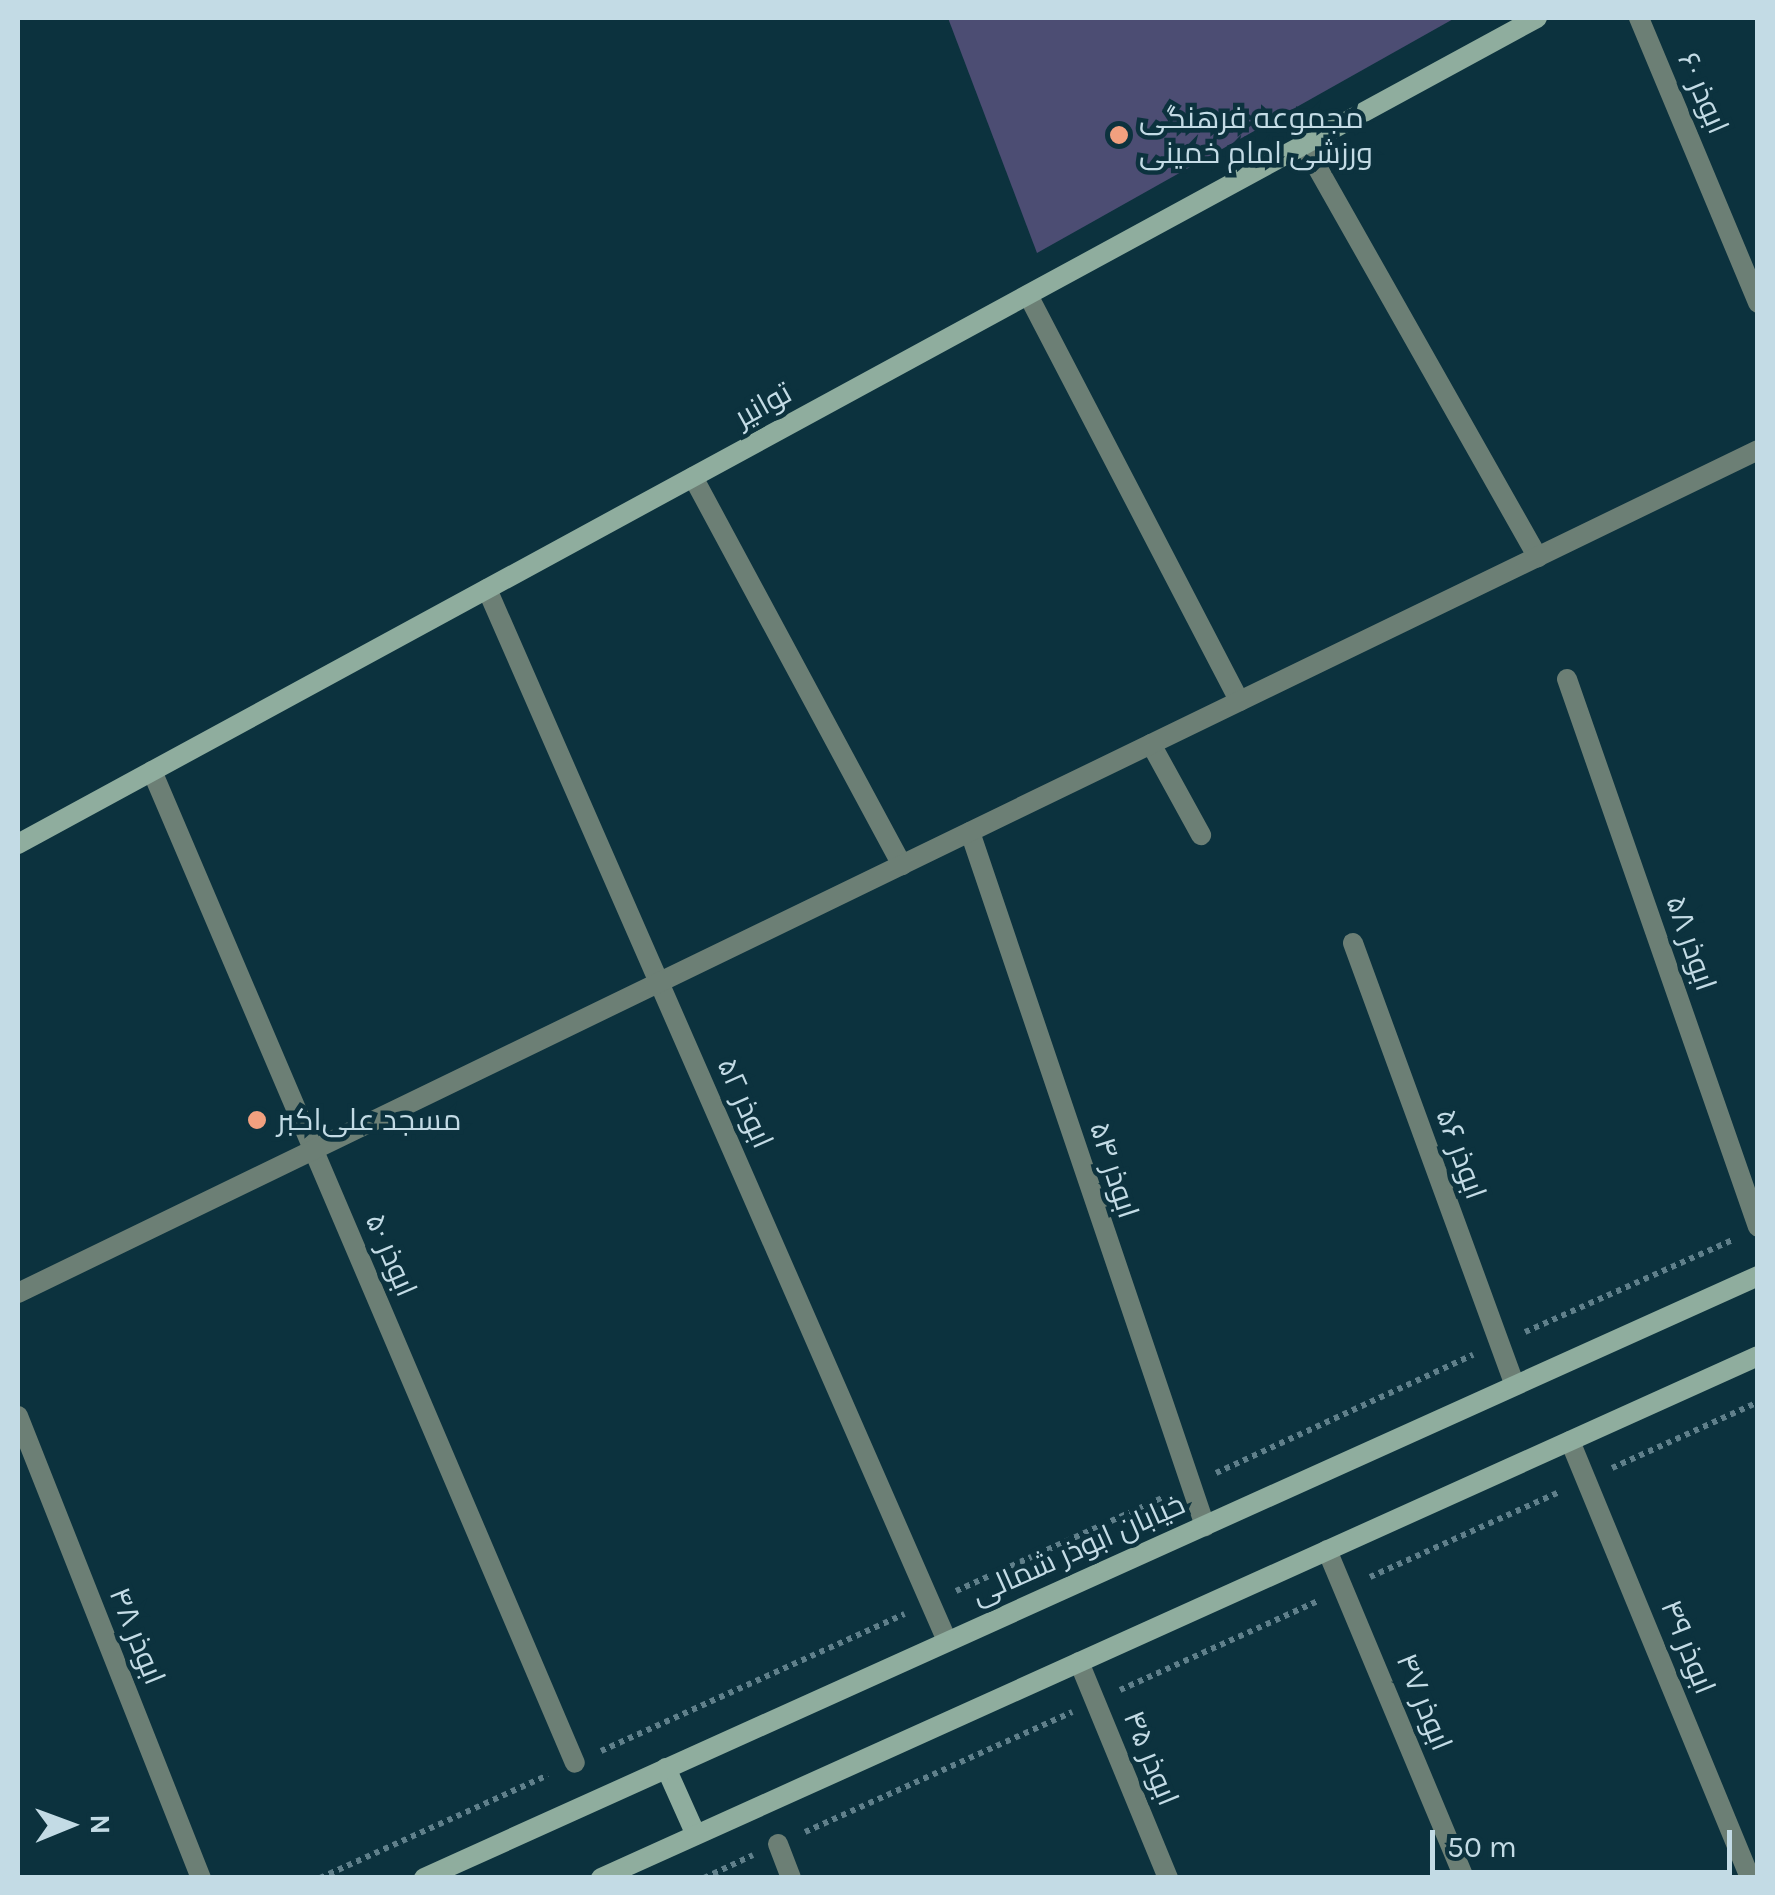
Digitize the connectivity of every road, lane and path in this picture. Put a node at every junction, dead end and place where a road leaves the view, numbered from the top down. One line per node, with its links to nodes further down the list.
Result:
1 (1537, 18): 3 (main road, توانیر)
2 (1639, 18): 5 (street, ابوذر ۶۰)
3 (1304, 144): 4 (main road, توانیر); 8 (street)
4 (1028, 295): 7 (main road, توانیر); 11 (street)
5 (1758, 303)
6 (1758, 450): 8 (street)
7 (694, 476): 9 (main road, توانیر); 17 (street)
8 (1538, 556): 11 (street)
9 (487, 589): 13 (main road, توانیر); 19 (street, ابوذر ۵۲)
10 (1567, 679): 21 (street, ابوذر ۵۸)
11 (1239, 702): 12 (street)
12 (1151, 744): 14 (street); 15 (street)
13 (152, 771): 16 (main road, توانیر); 20 (street, ابوذر ۵۰)
14 (970, 832): 17 (street); 31 (street, ابوذر ۵۴)
15 (1201, 835)
16 (18, 844)
17 (902, 864): 19 (street)
18 (1353, 942): 24 (street, ابوذر ۵۶)
19 (659, 982): 20 (street); 35 (street, ابوذر ۵۲)
20 (313, 1150): 23 (street); 39 (street, ابوذر ۵۰)
21 (1749, 1232): 24 (path)
22 (1758, 1276): 26 (main road, خیابان ابوذر شمالی)
23 (18, 1293)
24 (1497, 1344): 26 (street, ابوذر ۵۶); 31 (path)
25 (1758, 1356): 29 (main road)
26 (1515, 1385): 32 (main road, خیابان ابوذر شمالی)
27 (1758, 1402): 30 (path)
28 (18, 1416): 43 (street, ابوذر ۴۸)
29 (1570, 1441): 30 (street, ابوذر ۴۹); 33 (main road)
30 (1587, 1479): 34 (path); 51 (street, ابوذر ۴۹)
31 (1187, 1487): 32 (street, ابوذر ۵۴); 35 (path)
32 (1205, 1526): 36 (main road, خیابان ابوذر شمالی)
33 (1327, 1550): 34 (street, ابوذر ۴۷); 37 (main road)
34 (1344, 1588): 38 (path); 50 (street, ابوذر ۴۷)
35 (930, 1602): 36 (street, ابوذر ۵۲); 39 (path)
36 (948, 1641): 40 (main road, خیابان ابوذر شمالی)
37 (1079, 1662): 38 (street, ابوذر ۴۵); 41 (main road)
38 (1095, 1701): 42 (path); 49 (street, ابوذر ۴۵)
39 (574, 1763): 44 (path)
40 (666, 1768): 41 (main road); 45 (main road, خیابان ابوذر شمالی)
41 (696, 1835): 46 (main road)
42 (778, 1844): 47 (path); 48 (street)
43 (201, 1878)
44 (320, 1878)
45 (424, 1878)
46 (601, 1878)
47 (704, 1878)
48 (790, 1878)
49 (1168, 1878)
50 (1464, 1878)
51 (1750, 1878)

